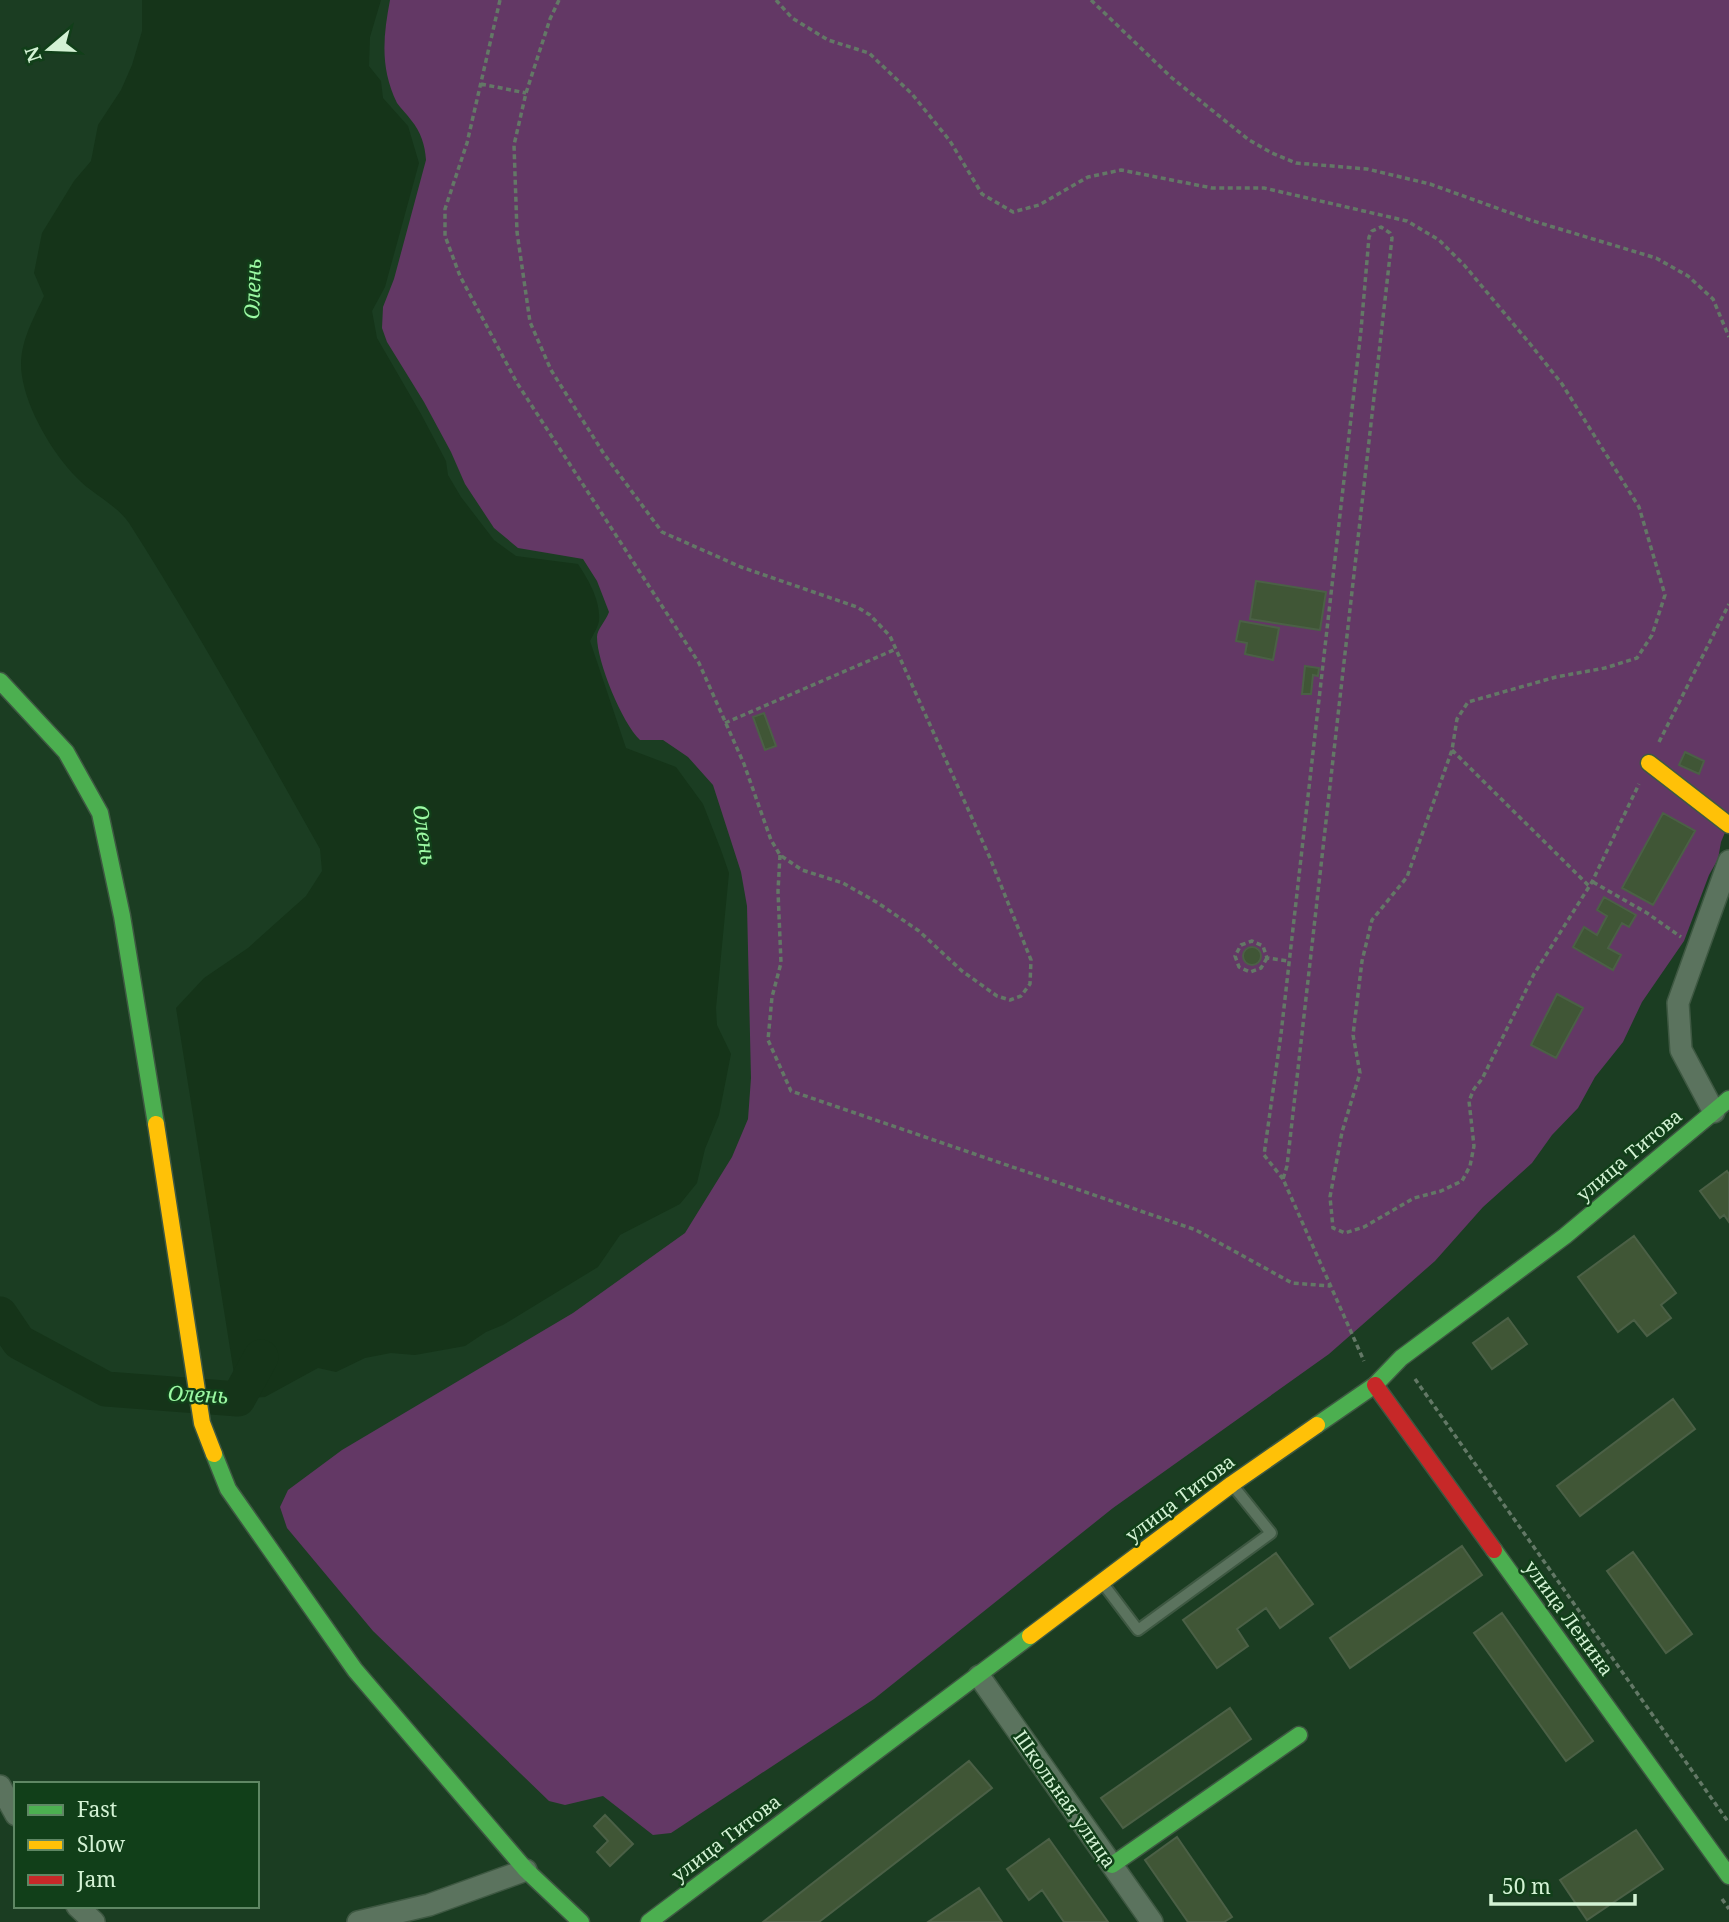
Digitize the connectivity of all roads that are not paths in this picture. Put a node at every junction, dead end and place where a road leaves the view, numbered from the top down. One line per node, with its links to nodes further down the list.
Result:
1 (0, 681): 14 (street)
2 (1649, 763): 3 (street)
3 (1729, 825)
4 (1729, 861): 5 (street)
5 (1721, 1106): 6 (street, улица Титова)
6 (1375, 1385): 7 (street, улица Титова); 15 (street, улица Ленина)
7 (1232, 1484): 8 (street, улица Титова); 8 (lane)
8 (1102, 1583): 9 (street, улица Титова)
9 (979, 1676): 13 (street, Школьная улица); 20 (street, улица Титова)
10 (1299, 1735): 13 (street)
11 (0, 1786): 12 (street)
12 (14, 1811)
13 (1112, 1865): 21 (street, Школьная улица)
14 (526, 1870): 18 (street); 19 (street)
15 (1729, 1876)
16 (79, 1908): 17 (street)
17 (94, 1922)
18 (358, 1922)
19 (581, 1922)
20 (649, 1922)
21 (1152, 1922)

